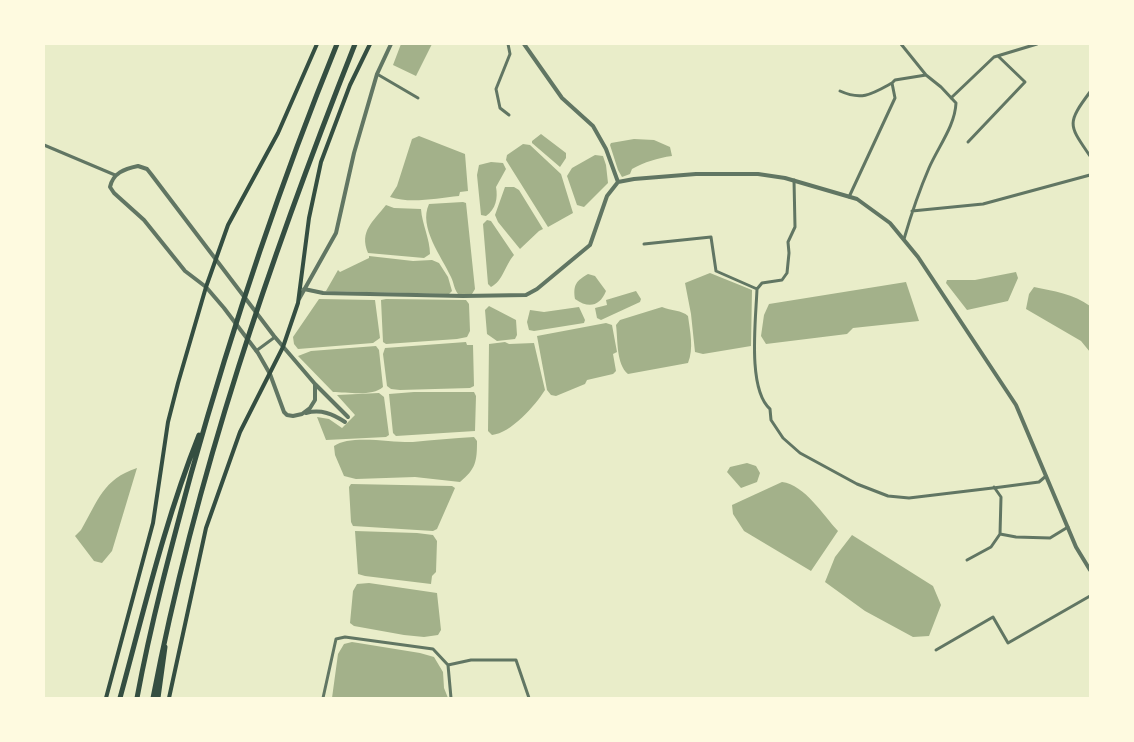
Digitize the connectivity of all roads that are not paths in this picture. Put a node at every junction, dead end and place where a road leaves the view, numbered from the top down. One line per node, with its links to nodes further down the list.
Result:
1 (317, 44): 30 (main road)
2 (337, 44): 40 (highway)
3 (355, 44): 51 (highway)
4 (370, 44): 34 (main road)
5 (391, 44): 11 (street)
6 (508, 44): 18 (street)
7 (526, 44): 25 (street)
8 (901, 44): 12 (street)
9 (1037, 44): 10 (street)
10 (998, 56): 17 (street); 19 (street)
11 (377, 75): 16 (street); 33 (street)
12 (926, 75): 13 (street); 17 (street)
13 (892, 83): 14 (street); 26 (street)
14 (840, 91)
15 (1090, 92): 21 (street)
16 (418, 98)
17 (951, 98): 27 (street)
18 (509, 115)
19 (968, 142)
20 (44, 146): 22 (street)
21 (1090, 156)
22 (115, 175): 30 (street); 31 (street)
23 (1090, 175): 27 (street)
24 (794, 180): 25 (street); 26 (street); 32 (street)
25 (618, 182): 33 (street)
26 (849, 197): 28 (street)
27 (912, 211): 28 (street)
28 (904, 239): 44 (street)
29 (644, 244): 32 (street)
30 (216, 258): 31 (main road); 35 (street)
31 (206, 286): 37 (street); 54 (main road)
32 (757, 289): 45 (street)
33 (304, 290): 34 (street)
34 (298, 303): 36 (main road)
35 (275, 337): 36 (street); 37 (street)
36 (283, 347): 38 (main road); 39 (street)
37 (256, 351): 38 (street)
38 (270, 374): 41 (street); 59 (main road)
39 (315, 384): 41 (street); 42 (street)
40 (209, 411): 55 (highway); 56 (highway)
41 (302, 414): 43 (street)
42 (348, 417)
43 (345, 422)
44 (1046, 476): 45 (street); 46 (street)
45 (994, 487): 47 (street)
46 (1068, 527): 47 (street); 49 (street)
47 (1000, 534): 48 (street)
48 (967, 560)
49 (1090, 570)
50 (1090, 596): 52 (street)
51 (166, 630): 57 (highway); 58 (highway)
52 (936, 650)
53 (448, 665): 60 (street); 61 (street); 62 (street)
54 (106, 699)
55 (120, 699)
56 (137, 699)
57 (153, 699)
58 (158, 699)
59 (170, 699)
60 (323, 699)
61 (452, 699)
62 (529, 699)

